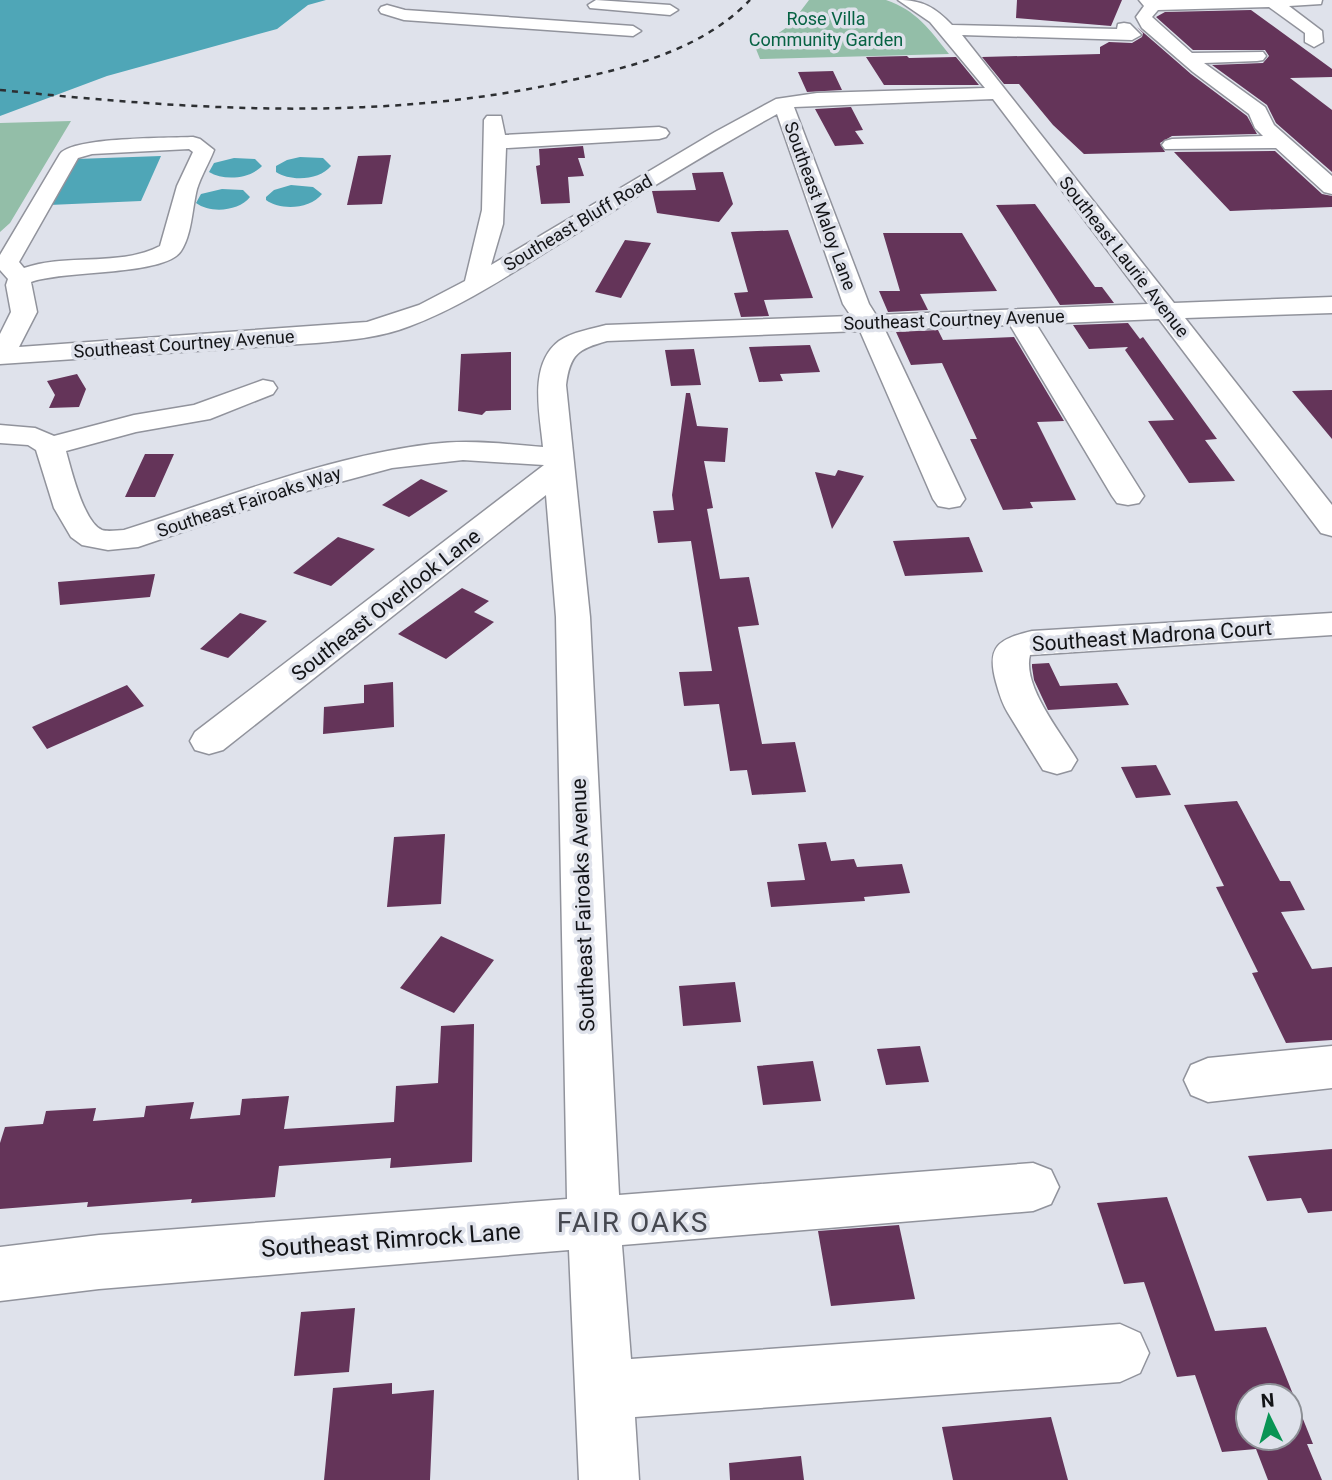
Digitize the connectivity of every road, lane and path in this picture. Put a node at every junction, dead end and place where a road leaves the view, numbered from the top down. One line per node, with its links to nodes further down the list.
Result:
1 (908, 0): 10 (street, Southeast Laurie Avenue)
2 (1314, 0): 4 (street); 8 (street)
3 (1150, 2): 4 (street); 14 (street)
4 (1272, 2): 13 (street)
5 (580, 4): 6 (street)
6 (676, 5): 11 (street)
7 (387, 10): 11 (street)
8 (1332, 12)
9 (1124, 28): 12 (street)
10 (948, 30): 12 (street); 18 (street, Southeast Laurie Avenue)
11 (633, 31): 15 (street)
12 (1093, 35): 14 (street)
13 (1314, 42)
14 (1171, 43): 17 (street)
15 (597, 44)
16 (1257, 56): 17 (street)
17 (1188, 58): 21 (street)
18 (997, 93): 19 (street); 27 (street, Southeast Laurie Avenue)
19 (783, 103): 25 (street, Southeast Bluff Road); 29 (street, Southeast Maloy Lane)
20 (659, 133): 25 (street)
21 (1281, 142): 22 (street); 23 (street)
22 (1172, 145)
23 (1332, 187)
24 (20, 278): 24 (street); 32 (street)
25 (477, 284): 30 (street, Southeast Bluff Road)
26 (1332, 305): 27 (street, Southeast Courtney Avenue)
27 (1167, 312): 28 (street, Southeast Courtney Avenue); 40 (street, Southeast Laurie Avenue)
28 (1019, 318): 29 (street, Southeast Courtney Avenue); 38 (street)
29 (866, 323): 31 (street, Southeast Courtney Avenue); 39 (street, Southeast Maloy Lane)
30 (367, 330): 33 (street, Southeast Courtney Avenue)
31 (576, 341): 37 (street, Southeast Fairoaks Avenue)
32 (0, 350)
33 (0, 356)
34 (263, 388): 36 (street)
35 (0, 434): 36 (street)
36 (50, 446): 37 (street, Southeast Fairoaks Way)
37 (561, 463): 42 (street, Southeast Overlook Lane); 47 (street, Southeast Fairoaks Avenue)
38 (1128, 496)
39 (949, 499)
40 (1332, 526)
41 (1332, 624): 43 (street, Southeast Madrona Court)
42 (209, 741)
43 (1057, 760)
44 (1332, 1067): 45 (street)
45 (1208, 1080)
46 (1033, 1187): 47 (street, Southeast Rimrock Lane)
47 (594, 1224): 48 (street, Southeast Rimrock Lane); 50 (street, Southeast Fairoaks Avenue)
48 (0, 1274)
49 (1120, 1353): 50 (street)
50 (604, 1390): 51 (street, Southeast Fairoaks Avenue)
51 (609, 1480)

